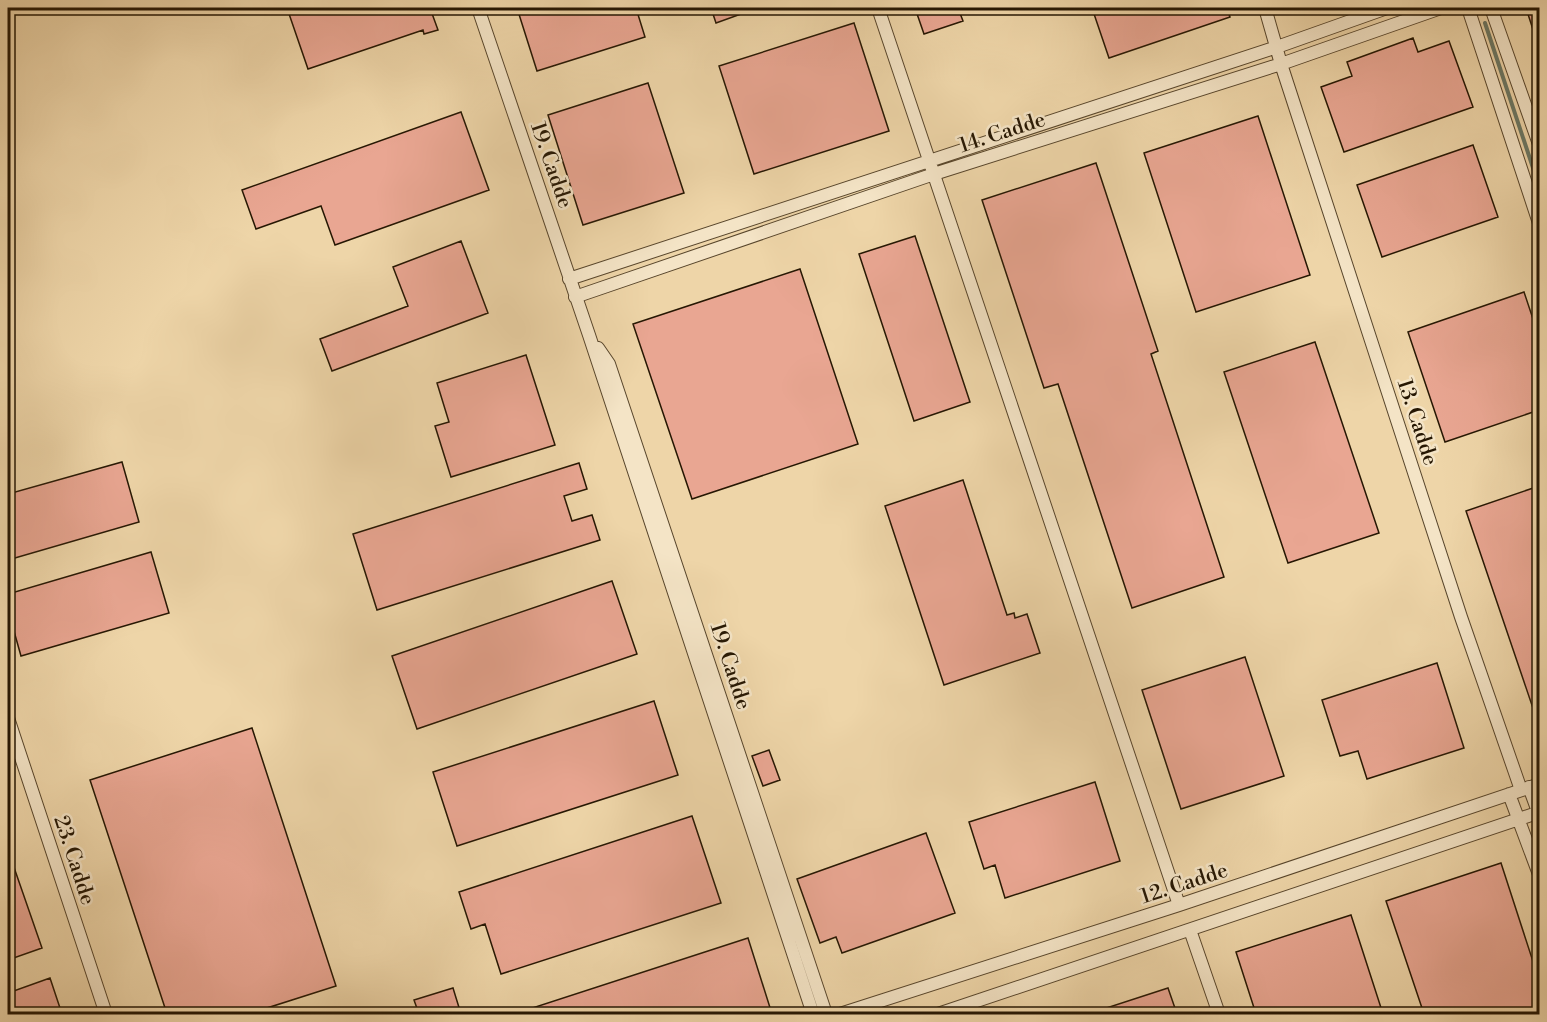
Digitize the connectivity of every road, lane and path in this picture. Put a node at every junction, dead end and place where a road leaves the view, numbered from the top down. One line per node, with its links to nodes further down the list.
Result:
1 (478, 8): 14 (lane, 19. Cadde)
2 (878, 8): 11 (lane)
3 (1265, 8): 8 (lane, 13. Cadde)
4 (1387, 8): 8 (lane)
5 (1441, 8): 9 (lane, 14. Cadde)
6 (1468, 8): 13 (lane)
7 (1491, 8): 10 (lane)
8 (1277, 47): 9 (lane, 13. Cadde); 11 (lane)
9 (1281, 64): 12 (lane, 14. Cadde); 18 (lane, 13. Cadde)
10 (1539, 147)
11 (929, 160): 12 (lane); 14 (lane)
12 (934, 174): 15 (lane, 14. Cadde); 22 (lane)
13 (1539, 226)
14 (569, 279): 15 (lane, 19. Cadde)
15 (575, 297): 16 (lane, 19. Cadde)
16 (589, 335): 25 (lane, 19. Cadde); 26 (lane, 19. Cadde)
17 (8, 718): 24 (lane, 23. Cadde)
18 (1525, 789): 19 (lane); 20 (lane); 22 (lane, 12. Cadde)
19 (1539, 814): 20 (lane)
20 (1518, 819): 21 (lane); 23 (lane)
21 (1539, 877)
22 (1179, 905): 27 (lane, 12. Cadde)
23 (1190, 930): 28 (lane); 29 (lane)
24 (106, 1014)
25 (813, 1014)
26 (826, 1014)
27 (840, 1014)
28 (938, 1014)
29 (1219, 1014)

